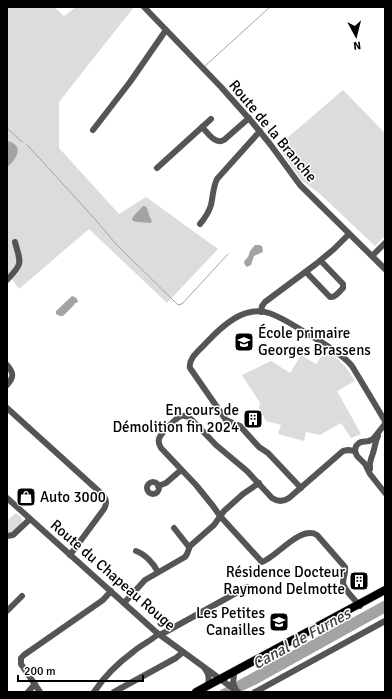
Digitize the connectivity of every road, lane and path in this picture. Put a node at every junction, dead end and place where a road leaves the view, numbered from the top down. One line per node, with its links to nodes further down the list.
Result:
1 (144, 7): 2 (street, Route de la Branche)
2 (166, 30): 3 (street, Route de la Branche); 6 (street)
3 (249, 118): 5 (street); 7 (street, Route de la Branche)
4 (211, 119): 5 (street)
5 (202, 127): 8 (street)
6 (93, 130)
7 (260, 131): 9 (street); 10 (street, Route de la Branche)
8 (157, 168)
9 (200, 224)
10 (349, 234): 13 (street, Route de la Branche); 14 (street)
11 (15, 242): 17 (street)
12 (385, 243): 13 (street)
13 (372, 256): 15 (street, Route de la Branche)
14 (321, 260): 16 (street); 16 (street)
15 (385, 269)
16 (306, 272): 18 (street)
17 (7, 280)
18 (261, 312): 22 (street); 31 (street)
19 (7, 365): 20 (street)
20 (7, 385)
21 (7, 408): 40 (street)
22 (385, 423): 23 (street); 25 (street)
23 (366, 442): 24 (street); 25 (street)
24 (355, 451): 26 (street); 31 (street)
25 (372, 453): 26 (street); 28 (street)
26 (360, 459): 28 (street)
27 (181, 470): 29 (street); 30 (street); 34 (street)
28 (373, 478): 32 (street)
29 (257, 481): 31 (street); 34 (street)
30 (158, 486)
31 (301, 488)
32 (385, 493)
33 (7, 498): 35 (street, Route du Chapeau Rouge)
34 (220, 516): 38 (street); 48 (street)
35 (30, 519): 37 (street); 40 (street, Route du Chapeau Rouge)
36 (174, 528): 38 (street)
37 (7, 536)
38 (189, 547): 41 (street)
39 (136, 551): 41 (street)
40 (70, 555): 44 (street, Route du Chapeau Rouge)
41 (158, 572): 47 (street)
42 (247, 587): 51 (street)
43 (385, 590): 48 (main road)
44 (111, 591): 47 (street, Route du Chapeau Rouge); 55 (street)
45 (385, 594): 48 (main road)
46 (22, 596): 49 (street)
47 (124, 603): 51 (street, Route du Chapeau Rouge)
48 (359, 606): 54 (main road); 54 (main road)
49 (7, 611)
50 (385, 621): 63 (street)
51 (161, 635): 52 (street, Route du Chapeau Rouge); 60 (street)
52 (183, 652): 53 (street, Route du Chapeau Rouge); 61 (street)
53 (204, 667): 54 (street, Route du Chapeau Rouge); 56 (street)
54 (227, 680): 56 (main road); 57 (street, Route du Chapeau Rouge)
55 (35, 684): 58 (street); 59 (street)
56 (205, 689): 62 (main road)
57 (237, 691)
58 (28, 692)
59 (40, 692)
60 (94, 692)
61 (114, 692)
62 (196, 692)
63 (255, 692)

